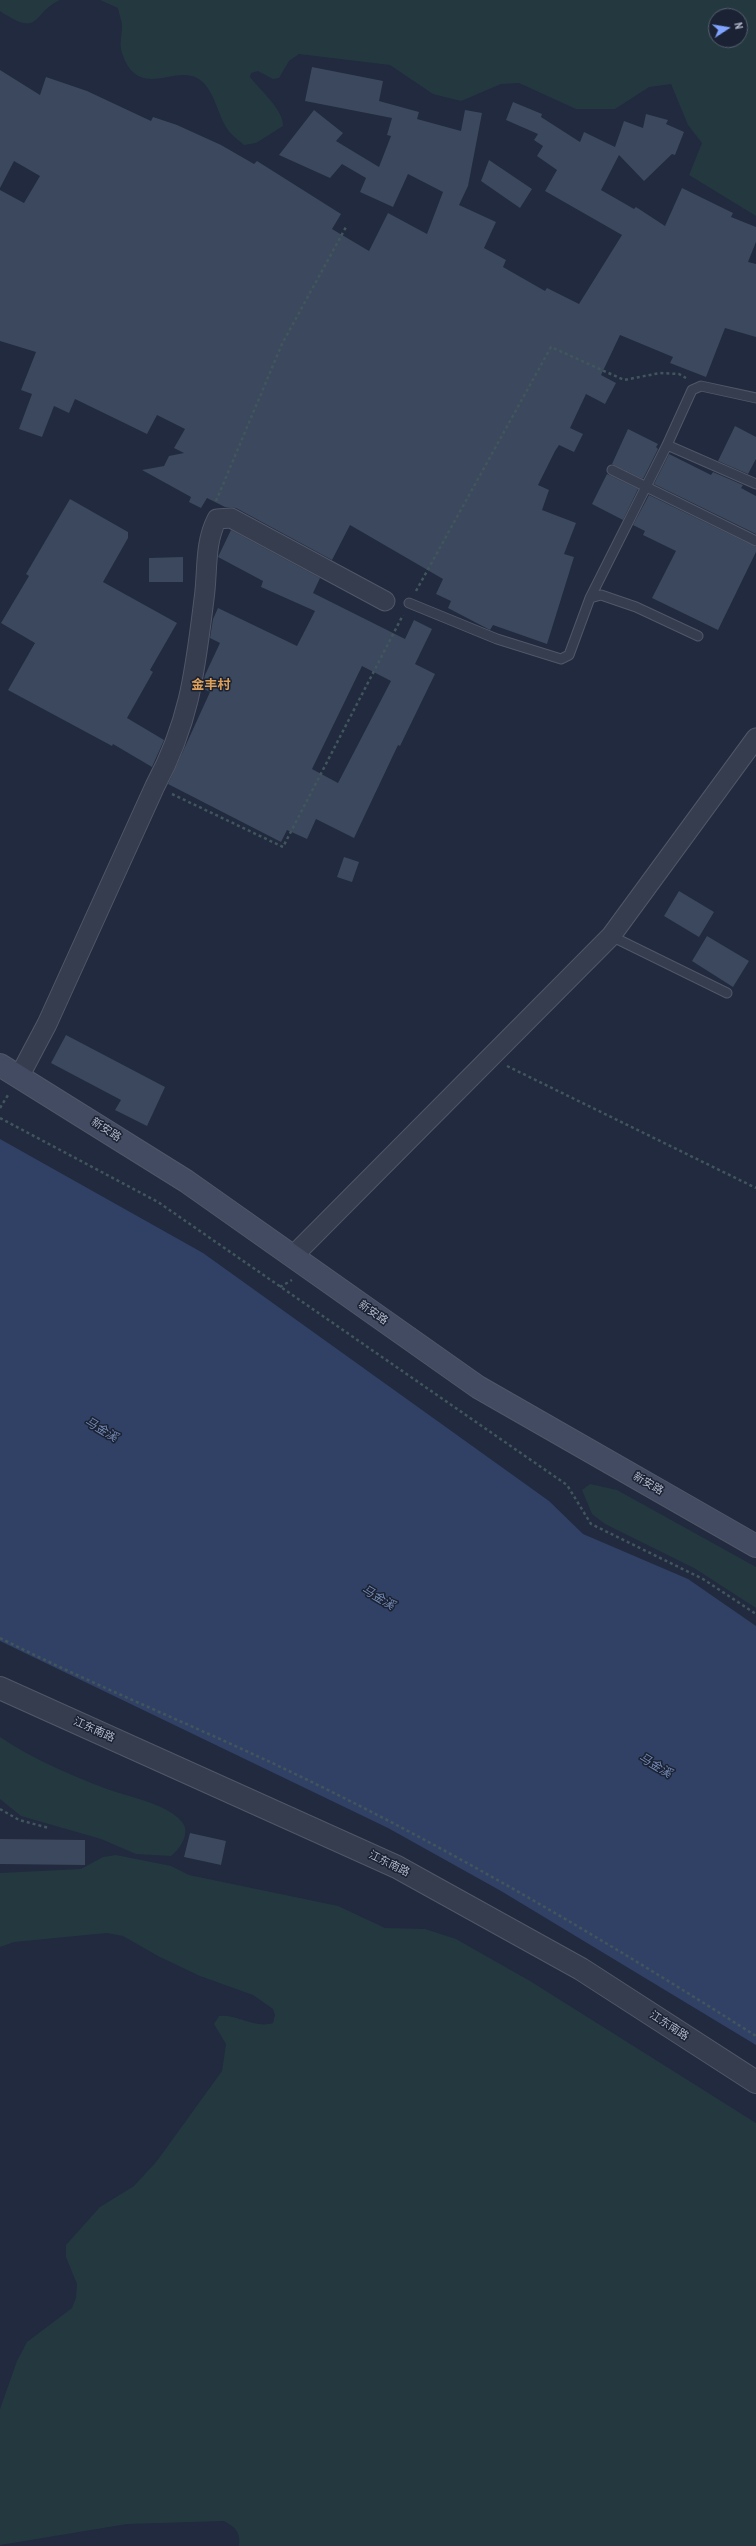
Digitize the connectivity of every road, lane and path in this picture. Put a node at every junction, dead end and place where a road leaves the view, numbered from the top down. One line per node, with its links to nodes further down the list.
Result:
1 (346, 227): 8 (path)
2 (701, 386): 3 (lane); 4 (lane); 12 (path)
3 (756, 398)
4 (667, 444): 6 (lane); 7 (lane)
5 (612, 470): 7 (lane)
6 (756, 484)
7 (646, 487): 9 (lane); 10 (lane)
8 (217, 519): 11 (street); 15 (street)
9 (756, 541)
10 (590, 598): 12 (lane); 13 (lane)
11 (385, 602)
12 (409, 603): 15 (path)
13 (698, 636)
14 (756, 738): 16 (street)
15 (155, 786): 20 (street)
16 (611, 936): 17 (lane); 18 (street)
17 (727, 993)
18 (490, 1058): 22 (path); 23 (street)
19 (0, 1065): 20 (main road, 新安路)
20 (20, 1075): 23 (main road, 新安路)
21 (0, 1118): 25 (path)
22 (756, 1188)
23 (293, 1256): 24 (main road, 新安路)
24 (756, 1546)
25 (756, 1614)
26 (0, 1638): 30 (path)
27 (0, 1688): 31 (street, 江东南路)
28 (0, 1809): 29 (path)
29 (49, 1828)
30 (756, 2036)
31 (756, 2082)

